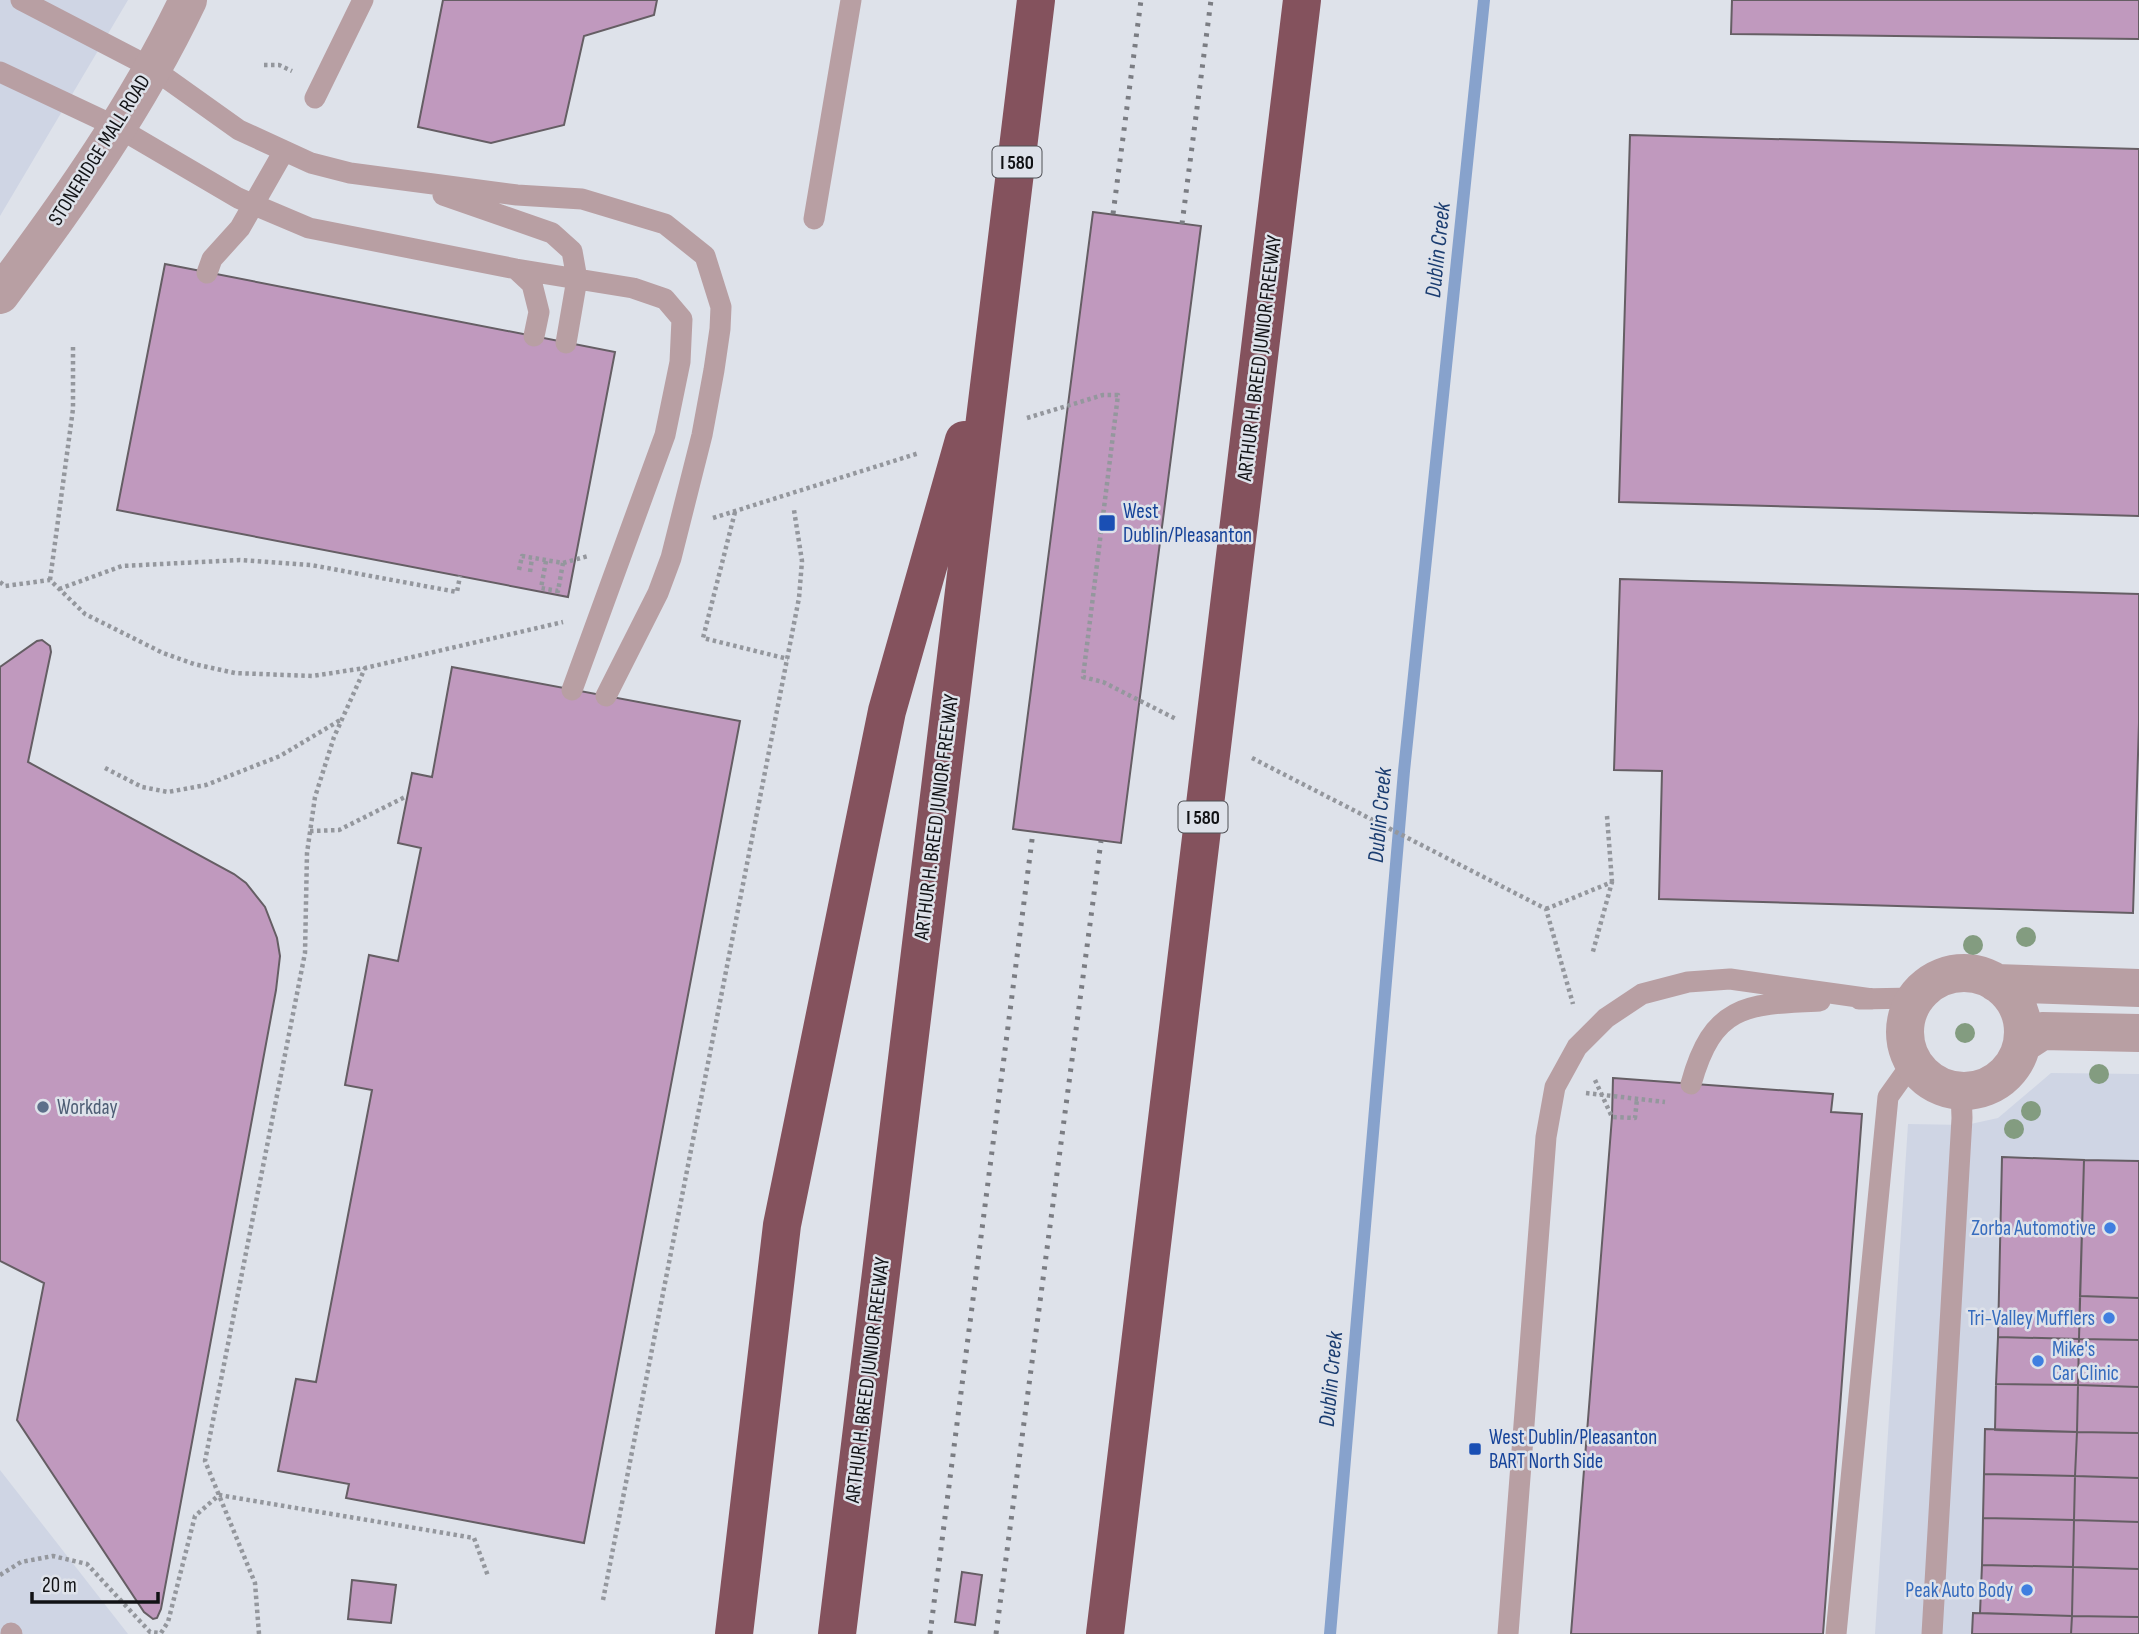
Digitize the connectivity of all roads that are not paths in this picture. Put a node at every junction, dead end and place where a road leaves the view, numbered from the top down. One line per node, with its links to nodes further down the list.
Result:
1 (21, 0): 7 (lane)
2 (188, 0): 7 (street, STONERIDGE MALL ROAD)
3 (363, 0): 9 (lane)
4 (851, 0): 14 (lane)
5 (1036, 0): 19 (highway, ARTHUR H. BREED JUNIOR FREEWAY / I 580)
6 (1302, 0): 35 (highway, ARTHUR H. BREED JUNIOR FREEWAY / I 580)
7 (152, 68): 10 (street, STONERIDGE MALL ROAD); 11 (lane)
8 (0, 72): 10 (lane)
9 (315, 98)
10 (117, 127): 13 (lane); 18 (street, STONERIDGE MALL ROAD)
11 (284, 151): 12 (lane); 13 (lane)
12 (396, 178): 17 (lane); 23 (lane)
13 (253, 205): 15 (lane); 16 (lane)
14 (814, 219)
15 (516, 269): 17 (lane); 20 (lane)
16 (207, 273)
17 (577, 279): 21 (lane); 22 (lane)
18 (0, 295)
19 (998, 324): 33 (highway); 34 (highway, ARTHUR H. BREED JUNIOR FREEWAY / I 580)
20 (534, 336)
21 (566, 342)
22 (572, 690)
23 (606, 696)
24 (1996, 983): 25 (street); 26 (street); 29 (street)
25 (2139, 988)
26 (1915, 998): 27 (lane); 30 (street)
27 (1872, 999): 31 (lane); 36 (lane)
28 (2139, 1033): 29 (street)
29 (2022, 1044): 32 (street)
30 (1913, 1062): 32 (street); 37 (lane)
31 (1691, 1084)
32 (1961, 1091): 38 (lane)
33 (734, 1634)
34 (837, 1634)
35 (1105, 1634)
36 (1508, 1634)
37 (1836, 1634)
38 (1932, 1634)

